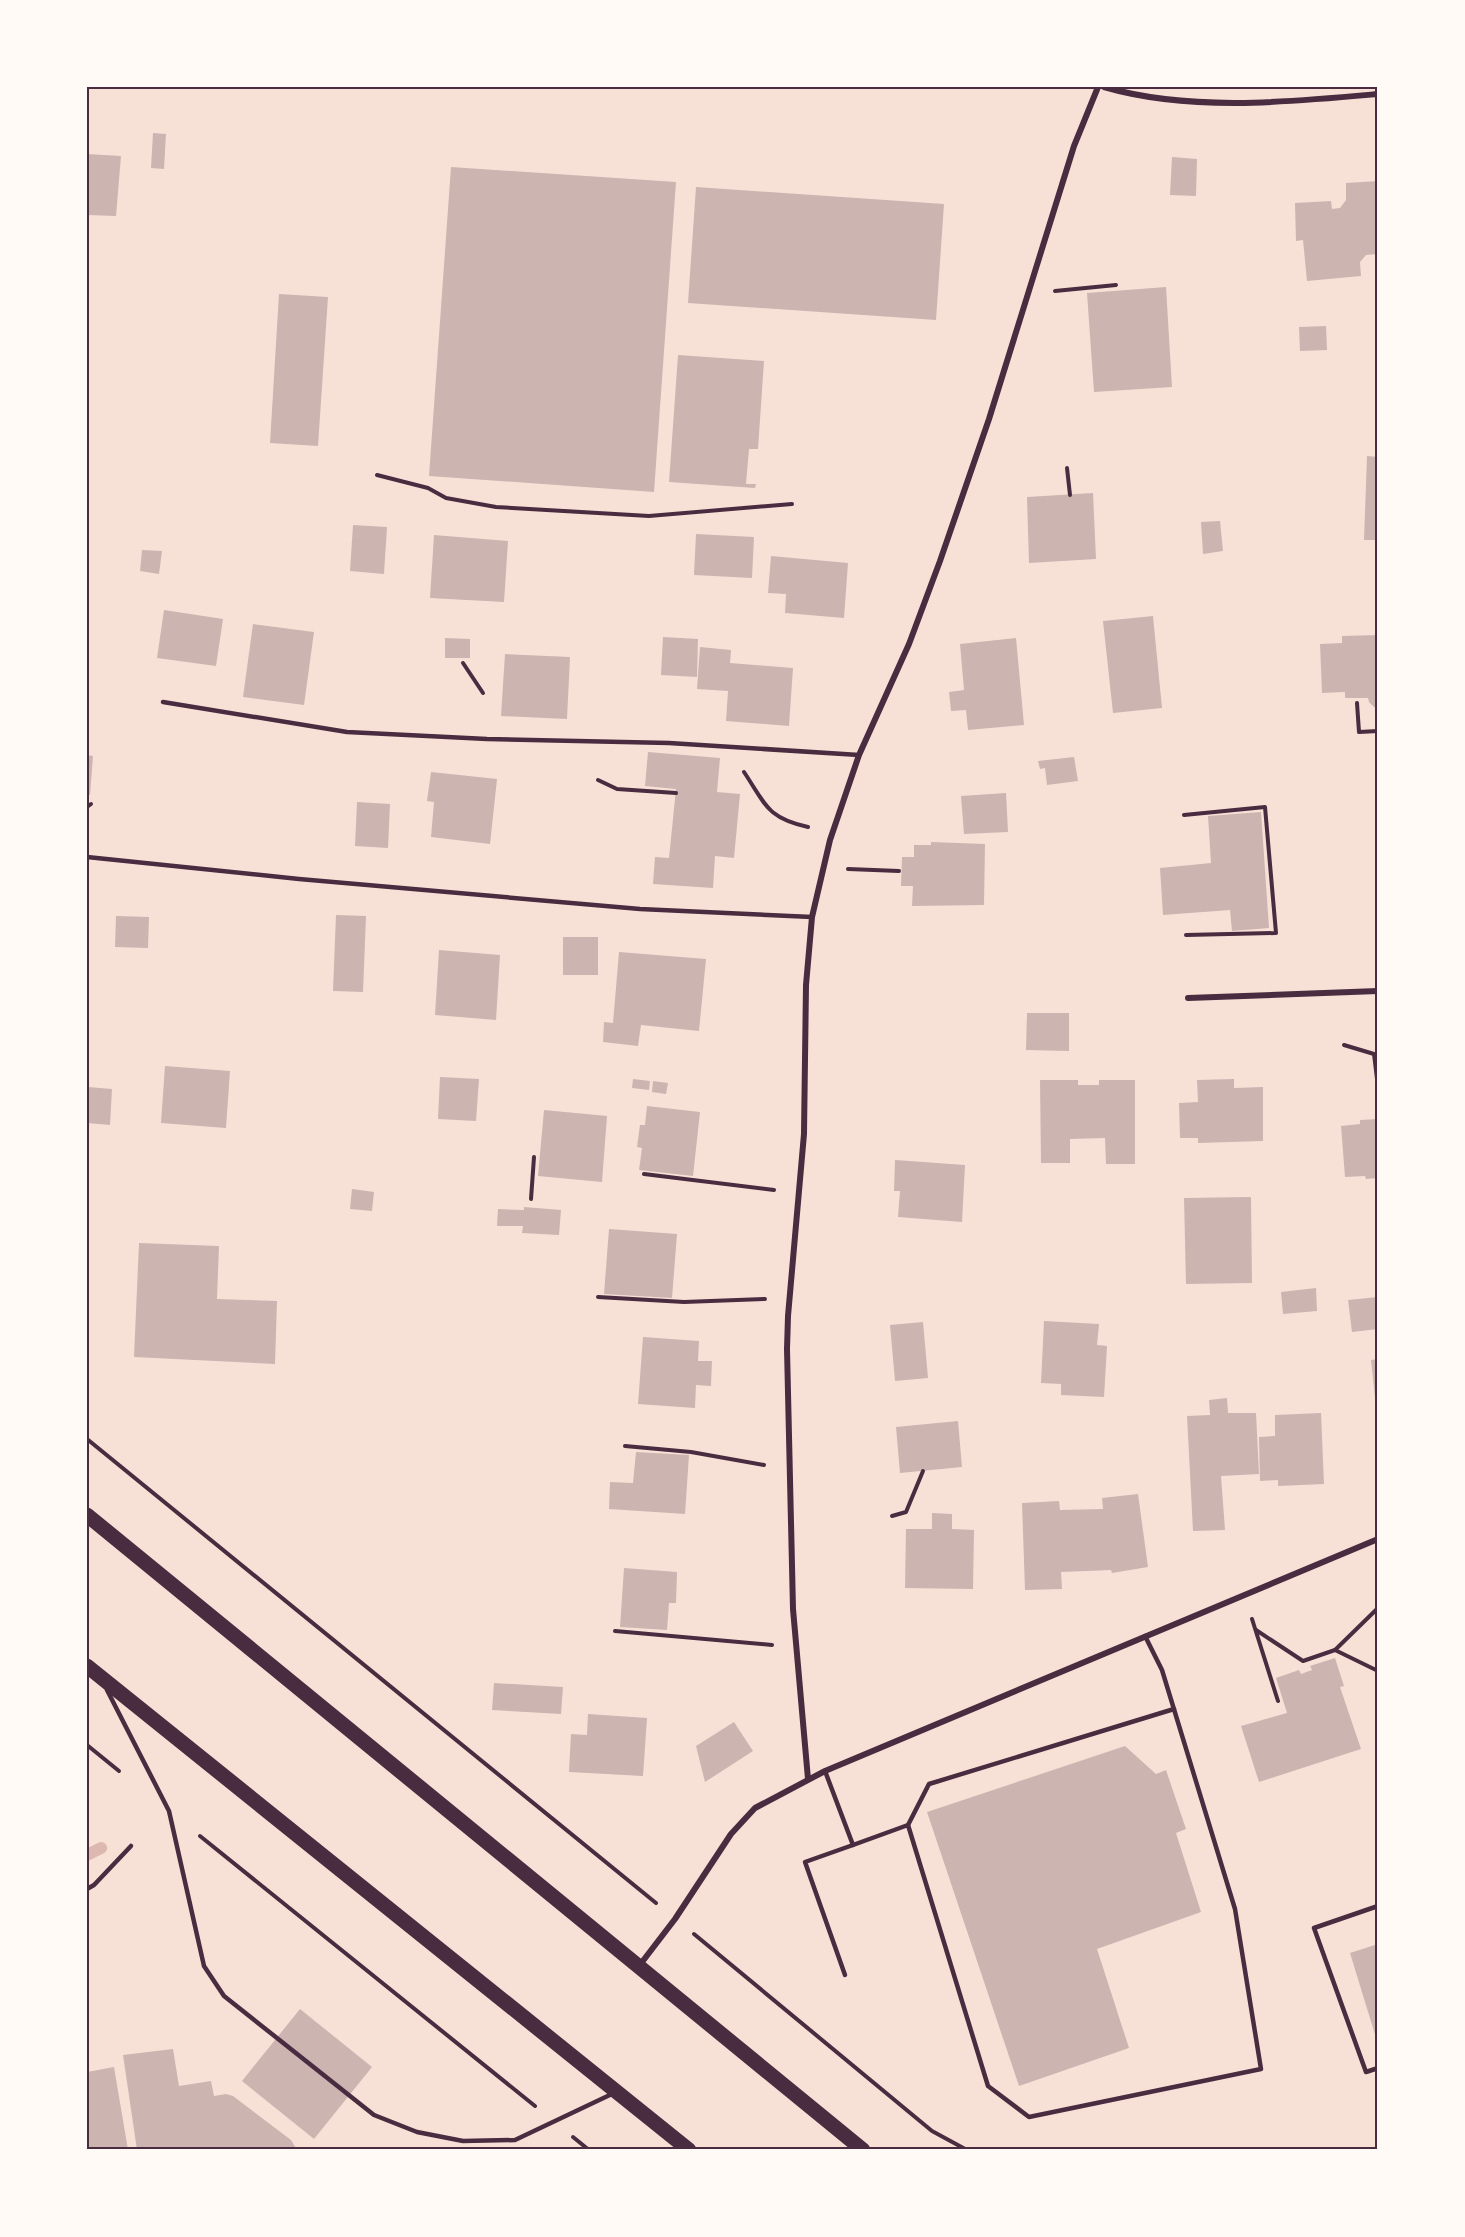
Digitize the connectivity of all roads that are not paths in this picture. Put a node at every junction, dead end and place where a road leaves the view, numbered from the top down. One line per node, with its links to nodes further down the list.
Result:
1 (1098, 87): 5 (street)
2 (1104, 87): 3 (street)
3 (1378, 94)
4 (163, 702): 5 (lane)
5 (859, 755): 7 (street)
6 (87, 857): 7 (lane)
7 (812, 916): 17 (street)
8 (1378, 991): 9 (street)
9 (1188, 998)
10 (87, 1515): 23 (main road)
11 (1378, 1539): 12 (street)
12 (1145, 1636): 15 (lane); 16 (street)
13 (87, 1666): 14 (main road)
14 (100, 1677): 26 (main road); 26 (lane)
15 (1174, 1709): 18 (lane); 18 (lane)
16 (825, 1771): 17 (street); 19 (lane)
17 (808, 1779): 23 (street)
18 (908, 1825): 19 (lane)
19 (853, 1845): 24 (lane)
20 (131, 1846): 21 (lane)
21 (87, 1889)
22 (1378, 1906): 25 (lane)
23 (639, 1967): 28 (main road)
24 (845, 1975)
25 (1378, 2068)
26 (616, 2092): 27 (main road)
27 (689, 2150)
28 (863, 2150)

